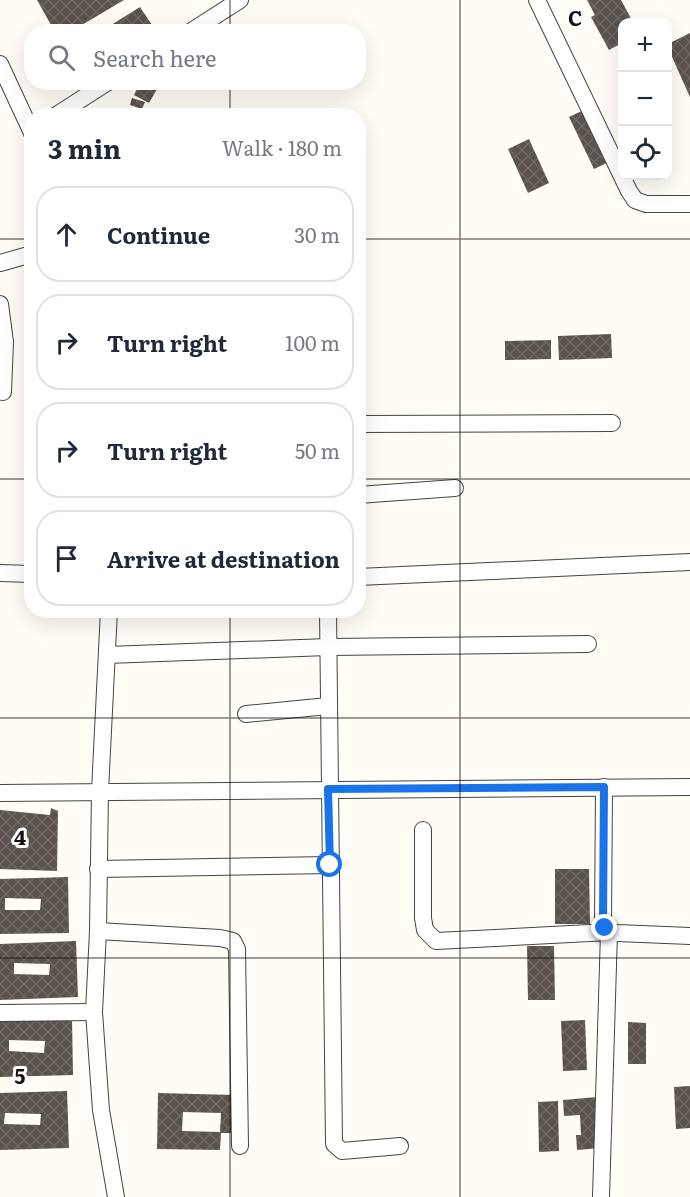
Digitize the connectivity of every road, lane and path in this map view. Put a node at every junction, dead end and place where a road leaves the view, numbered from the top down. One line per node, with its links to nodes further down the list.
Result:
1 (537, 0): 8 (street)
2 (234, 2): 3 (street)
3 (202, 24)
4 (0, 64): 7 (street)
5 (96, 90): 6 (street)
6 (67, 108)
7 (24, 116)
8 (690, 204)
9 (24, 256): 10 (street)
10 (0, 262)
11 (0, 304): 12 (street)
12 (3, 392)
13 (612, 423): 14 (street)
14 (366, 424)
15 (455, 488): 16 (street)
16 (366, 494)
17 (690, 562): 20 (street)
18 (0, 573): 19 (street)
19 (24, 574)
20 (366, 577)
21 (109, 618): 25 (street)
22 (328, 618): 24 (street)
23 (588, 644): 24 (street)
24 (328, 647): 25 (street); 26 (street)
25 (107, 655): 31 (street)
26 (328, 706): 27 (street); 30 (street)
27 (246, 714)
28 (604, 787): 29 (street); 30 (street); 37 (street)
29 (690, 787)
30 (328, 789): 31 (street); 34 (street)
31 (100, 791): 32 (street); 35 (street)
32 (0, 793)
33 (423, 830): 37 (street)
34 (330, 865): 35 (street); 42 (street)
35 (98, 869): 36 (street)
36 (98, 932): 40 (street); 41 (street)
37 (609, 932): 38 (street); 44 (street)
38 (690, 936)
39 (0, 1012): 40 (street)
40 (94, 1012): 43 (street)
41 (240, 1146)
42 (400, 1146)
43 (116, 1197)
44 (601, 1197)

